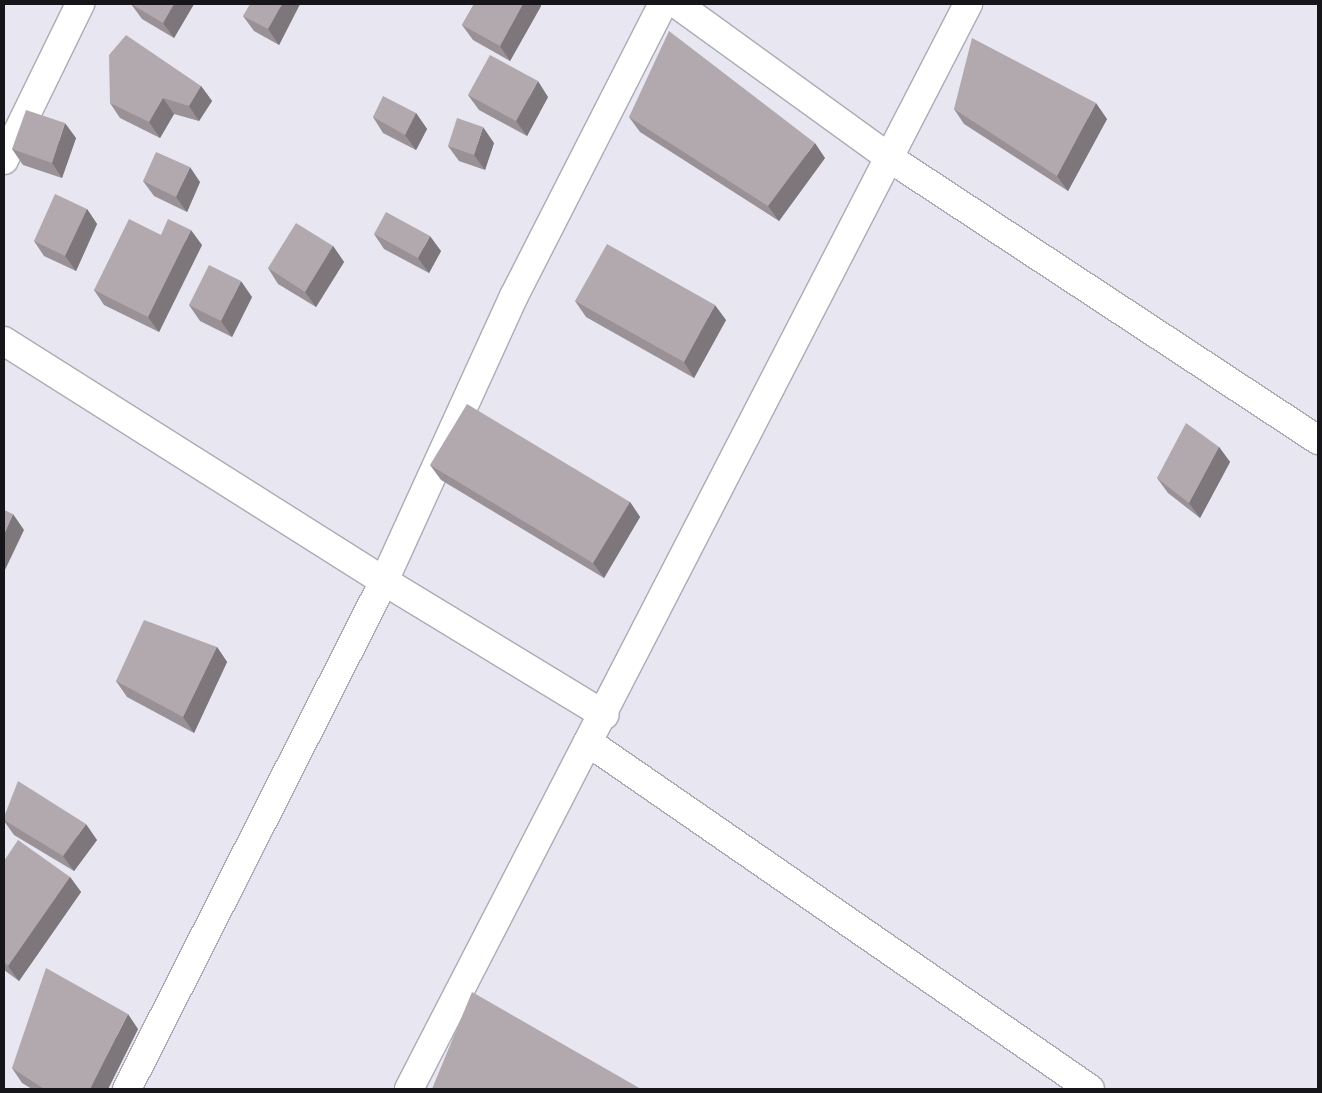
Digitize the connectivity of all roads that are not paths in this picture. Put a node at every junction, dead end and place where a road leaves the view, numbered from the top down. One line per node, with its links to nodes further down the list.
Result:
1 (80, 4): 6 (street)
2 (663, 4): 9 (street)
3 (677, 4): 5 (street)
4 (968, 4): 5 (street)
5 (888, 156): 8 (street); 10 (street)
6 (4, 160)
7 (4, 341): 9 (street)
8 (1318, 440)
9 (384, 581): 10 (street); 12 (street)
10 (604, 715): 11 (street)
11 (588, 742): 13 (street); 14 (street)
12 (127, 1089)
13 (408, 1089)
14 (1090, 1089)

